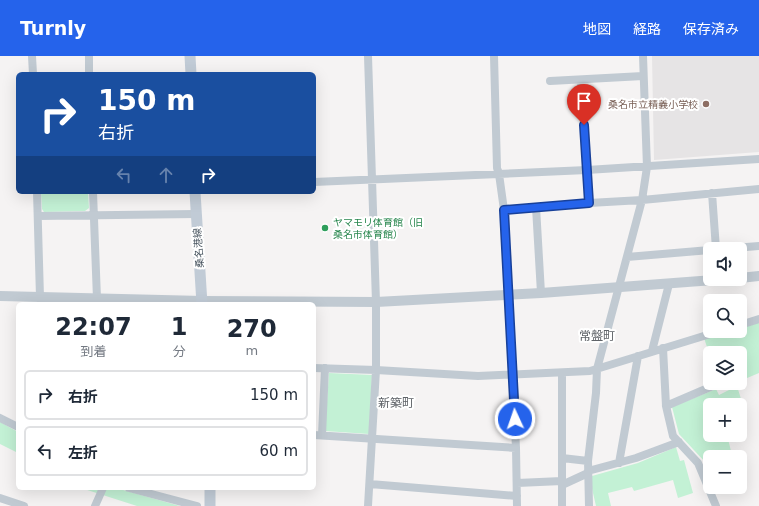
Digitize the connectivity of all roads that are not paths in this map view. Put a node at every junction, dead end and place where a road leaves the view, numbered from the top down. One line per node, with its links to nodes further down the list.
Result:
1 (32, 56): 7 (street)
2 (89, 56): 8 (street)
3 (190, 56): 9 (main road)
4 (368, 56): 17 (street)
5 (494, 56): 16 (street)
6 (643, 56): 10 (street)
7 (33, 72)
8 (89, 72)
9 (191, 72)
10 (643, 76): 11 (street); 14 (street)
11 (581, 80): 12 (street); 15 (street)
12 (550, 81)
13 (759, 159): 14 (street)
14 (647, 167): 15 (street); 24 (street)
15 (587, 170): 16 (street); 25 (street)
16 (499, 174): 17 (street); 27 (street)
17 (372, 180): 18 (street); 49 (street)
18 (316, 182)
19 (759, 189): 20 (street)
20 (712, 193): 24 (street); 31 (street)
21 (37, 194): 29 (street)
22 (93, 194): 30 (street)
23 (196, 194): 28 (main road, 桑名港線)
24 (642, 200): 25 (street); 35 (street)
25 (589, 203): 26 (street)
26 (536, 207): 27 (street); 41 (street)
27 (504, 210): 42 (street)
28 (196, 214): 30 (street); 47 (main road, 桑名港線)
29 (38, 216): 30 (street); 45 (street)
30 (94, 216): 44 (street)
31 (716, 242)
32 (759, 246): 33 (street)
33 (747, 247)
34 (703, 251): 35 (street)
35 (627, 257): 40 (street)
36 (759, 276): 37 (street)
37 (747, 277)
38 (703, 281): 39 (street)
39 (669, 284): 40 (street); 54 (street)
40 (619, 287): 41 (street); 58 (street)
41 (541, 293): 42 (street)
42 (508, 295): 49 (street); 61 (street)
43 (0, 296): 45 (street)
44 (97, 299): 45 (street); 46 (street)
45 (41, 301)
46 (176, 302)
47 (202, 302)
48 (316, 302): 49 (street)
49 (376, 302): 59 (street)
50 (759, 319): 51 (street)
51 (747, 323)
52 (703, 336): 53 (street)
53 (663, 348): 54 (street); 63 (street)
54 (652, 351): 55 (street)
55 (638, 356): 58 (street); 72 (street)
56 (316, 368): 57 (street)
57 (325, 368): 59 (street); 66 (street)
58 (598, 369): 60 (street); 71 (street)
59 (376, 370): 61 (street); 67 (street)
60 (562, 373): 61 (street); 70 (street)
61 (512, 375): 69 (street)
62 (703, 390): 63 (street)
63 (666, 406): 68 (street)
64 (0, 418): 65 (street)
65 (16, 426)
66 (318, 435): 67 (street)
67 (372, 438): 69 (street); 76 (street)
68 (679, 442): 72 (street); 90 (street)
69 (516, 448): 74 (street)
70 (562, 458): 71 (street); 75 (street)
71 (588, 461): 73 (street)
72 (619, 462): 73 (street)
73 (588, 472): 75 (street); 89 (street)
74 (517, 482): 75 (street); 80 (street)
75 (562, 483): 88 (street)
76 (370, 484): 80 (street); 86 (street)
77 (102, 490): 83 (street)
78 (137, 490): 84 (street)
79 (210, 490): 85 (main road)
80 (517, 496): 87 (street)
81 (0, 498): 82 (street)
82 (24, 506)
83 (95, 506)
84 (197, 506)
85 (210, 506)
86 (368, 506)
87 (517, 506)
88 (562, 506)
89 (589, 506)
90 (716, 506)

